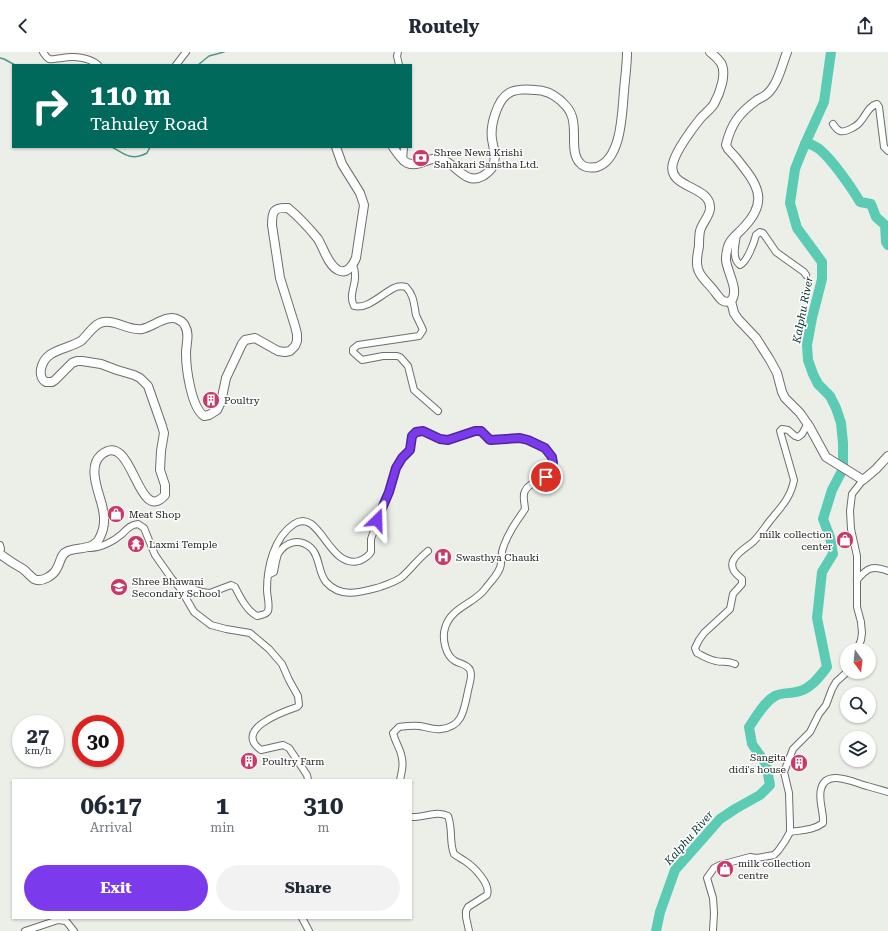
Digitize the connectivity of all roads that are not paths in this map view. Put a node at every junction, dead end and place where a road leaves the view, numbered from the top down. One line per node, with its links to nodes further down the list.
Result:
1 (43, 52): 7 (street)
2 (186, 52): 8 (street)
3 (398, 52): 9 (street)
4 (627, 52): 15 (street)
5 (710, 52): 19 (street)
6 (787, 52): 16 (street)
7 (97, 64)
8 (177, 64)
9 (399, 64)
10 (834, 124): 14 (street)
11 (336, 148): 17 (street)
12 (394, 148): 15 (street)
13 (404, 148): 15 (street)
14 (888, 151)
15 (403, 161)
16 (737, 234): 18 (street); 19 (street)
17 (353, 265): 20 (street); 25 (street)
18 (806, 275)
19 (731, 302): 21 (street)
20 (438, 410)
21 (808, 423): 23 (street); 33 (street)
22 (888, 456): 23 (street)
23 (863, 480): 30 (street)
24 (0, 545): 27 (street)
25 (85, 548): 27 (street); 31 (street)
26 (428, 551): 29 (street)
27 (0, 553)
28 (888, 571): 30 (street)
29 (268, 575): 31 (street); 36 (street)
30 (857, 580): 32 (street)
31 (180, 588): 35 (street)
32 (860, 643)
33 (735, 664)
34 (840, 678): 39 (street)
35 (308, 779)
36 (400, 779)
37 (888, 792): 39 (street)
38 (412, 817): 44 (street)
39 (790, 832): 45 (street)
40 (303, 919): 43 (street)
41 (25, 931): 42 (street)
42 (74, 931)
43 (309, 931)
44 (469, 931)
45 (713, 931)

